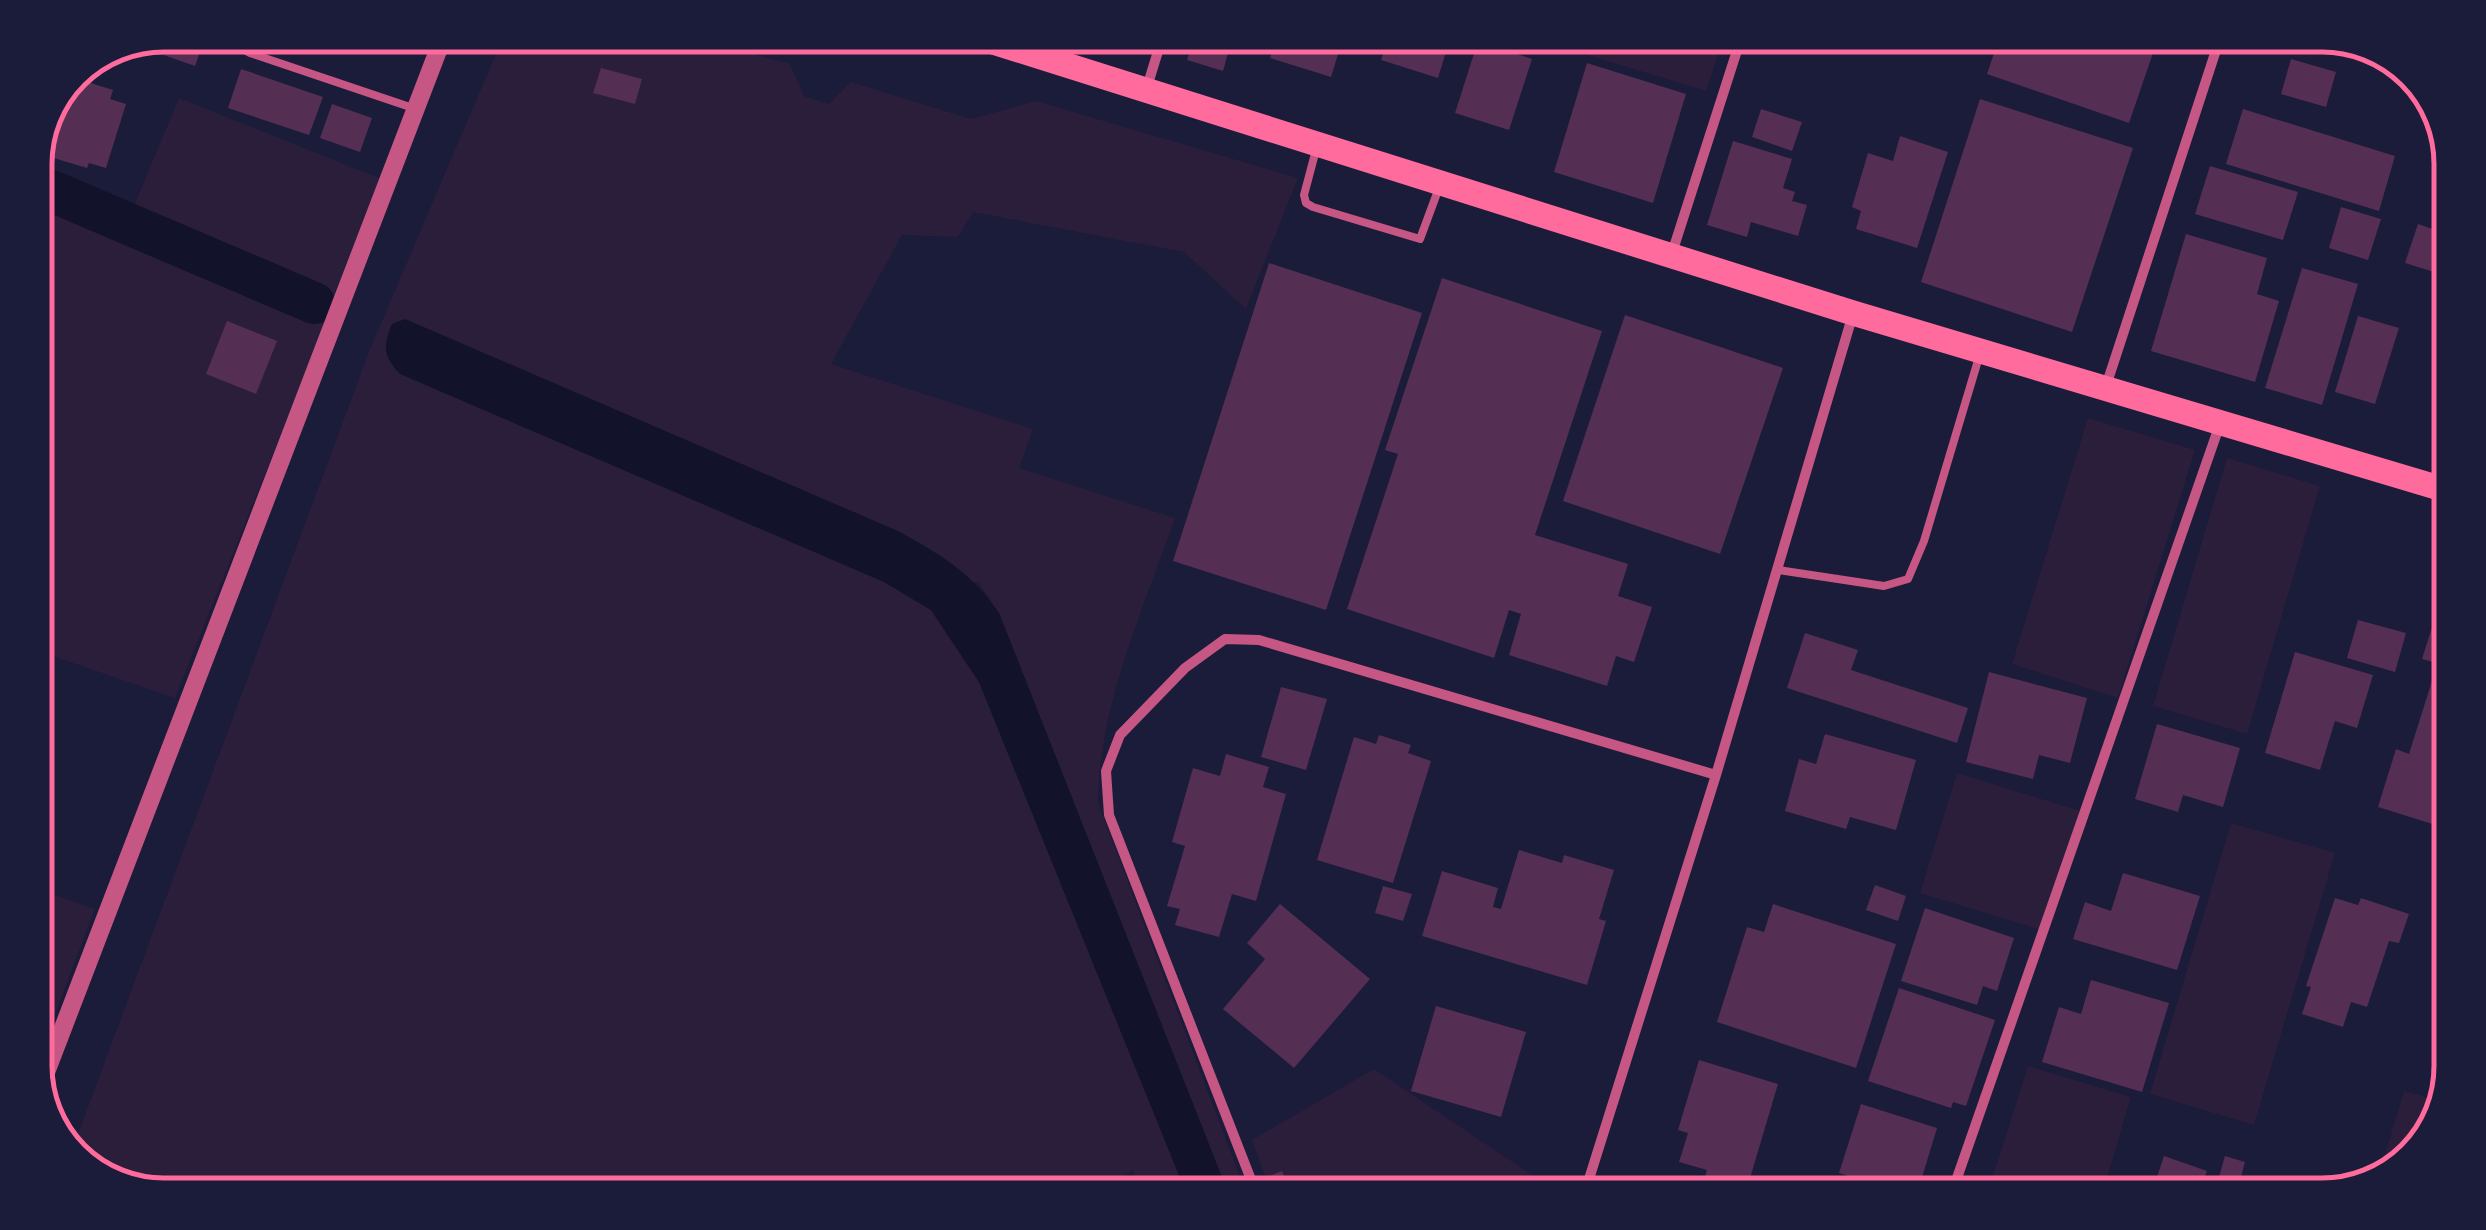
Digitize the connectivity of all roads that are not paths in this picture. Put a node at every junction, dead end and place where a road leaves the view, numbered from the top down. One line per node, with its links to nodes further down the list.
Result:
1 (248, 52): 8 (lane)
2 (437, 52): 8 (street)
3 (1029, 52): 7 (main road)
4 (1158, 52): 7 (street)
5 (1737, 52): 11 (street)
6 (2215, 52): 14 (street)
7 (1147, 87): 9 (main road)
8 (415, 109): 19 (street)
9 (1318, 142): 10 (main road); 10 (lane)
10 (1441, 181): 11 (main road)
11 (1671, 256): 12 (main road)
12 (1854, 313): 13 (main road); 17 (street)
13 (1981, 350): 14 (main road); 17 (lane)
14 (2105, 388): 15 (main road)
15 (2220, 423): 16 (main road); 22 (street)
16 (2433, 486)
17 (1778, 570): 18 (street)
18 (1716, 775): 20 (street); 21 (street)
19 (53, 1054)
20 (1250, 1178)
21 (1589, 1178)
22 (1957, 1178)

